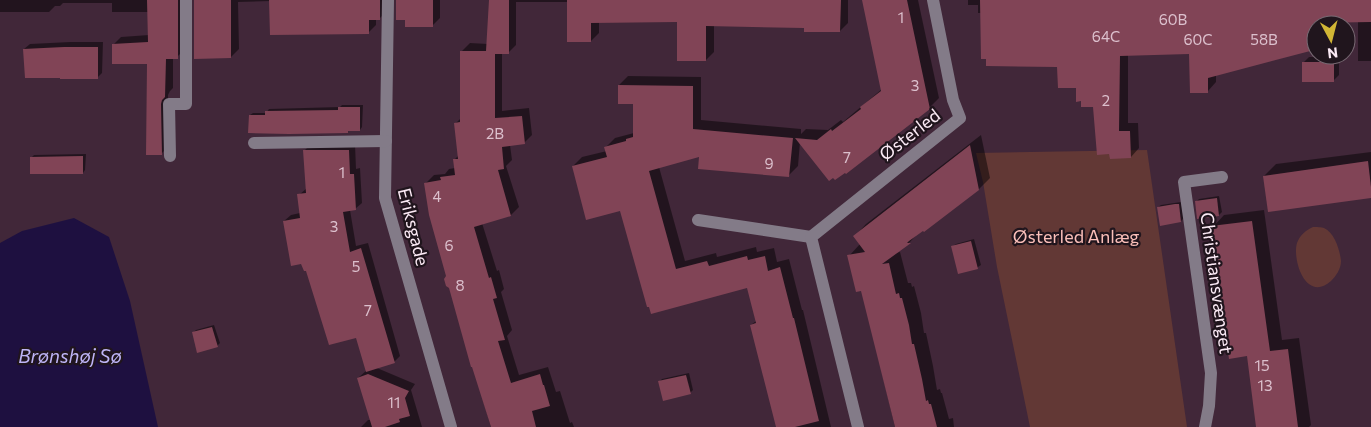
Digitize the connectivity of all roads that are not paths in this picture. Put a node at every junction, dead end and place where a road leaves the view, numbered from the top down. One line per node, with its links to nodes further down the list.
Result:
1 (186, 0): 6 (street)
2 (388, 0): 4 (street, Eriksgade)
3 (933, 0): 9 (street, Østerled)
4 (386, 141): 5 (street); 10 (street, Eriksgade)
5 (254, 143)
6 (170, 156)
7 (1222, 177): 12 (street, Christiansvænget)
8 (698, 220): 9 (street)
9 (811, 237): 11 (street)
10 (451, 427)
11 (858, 427)
12 (1204, 427)

